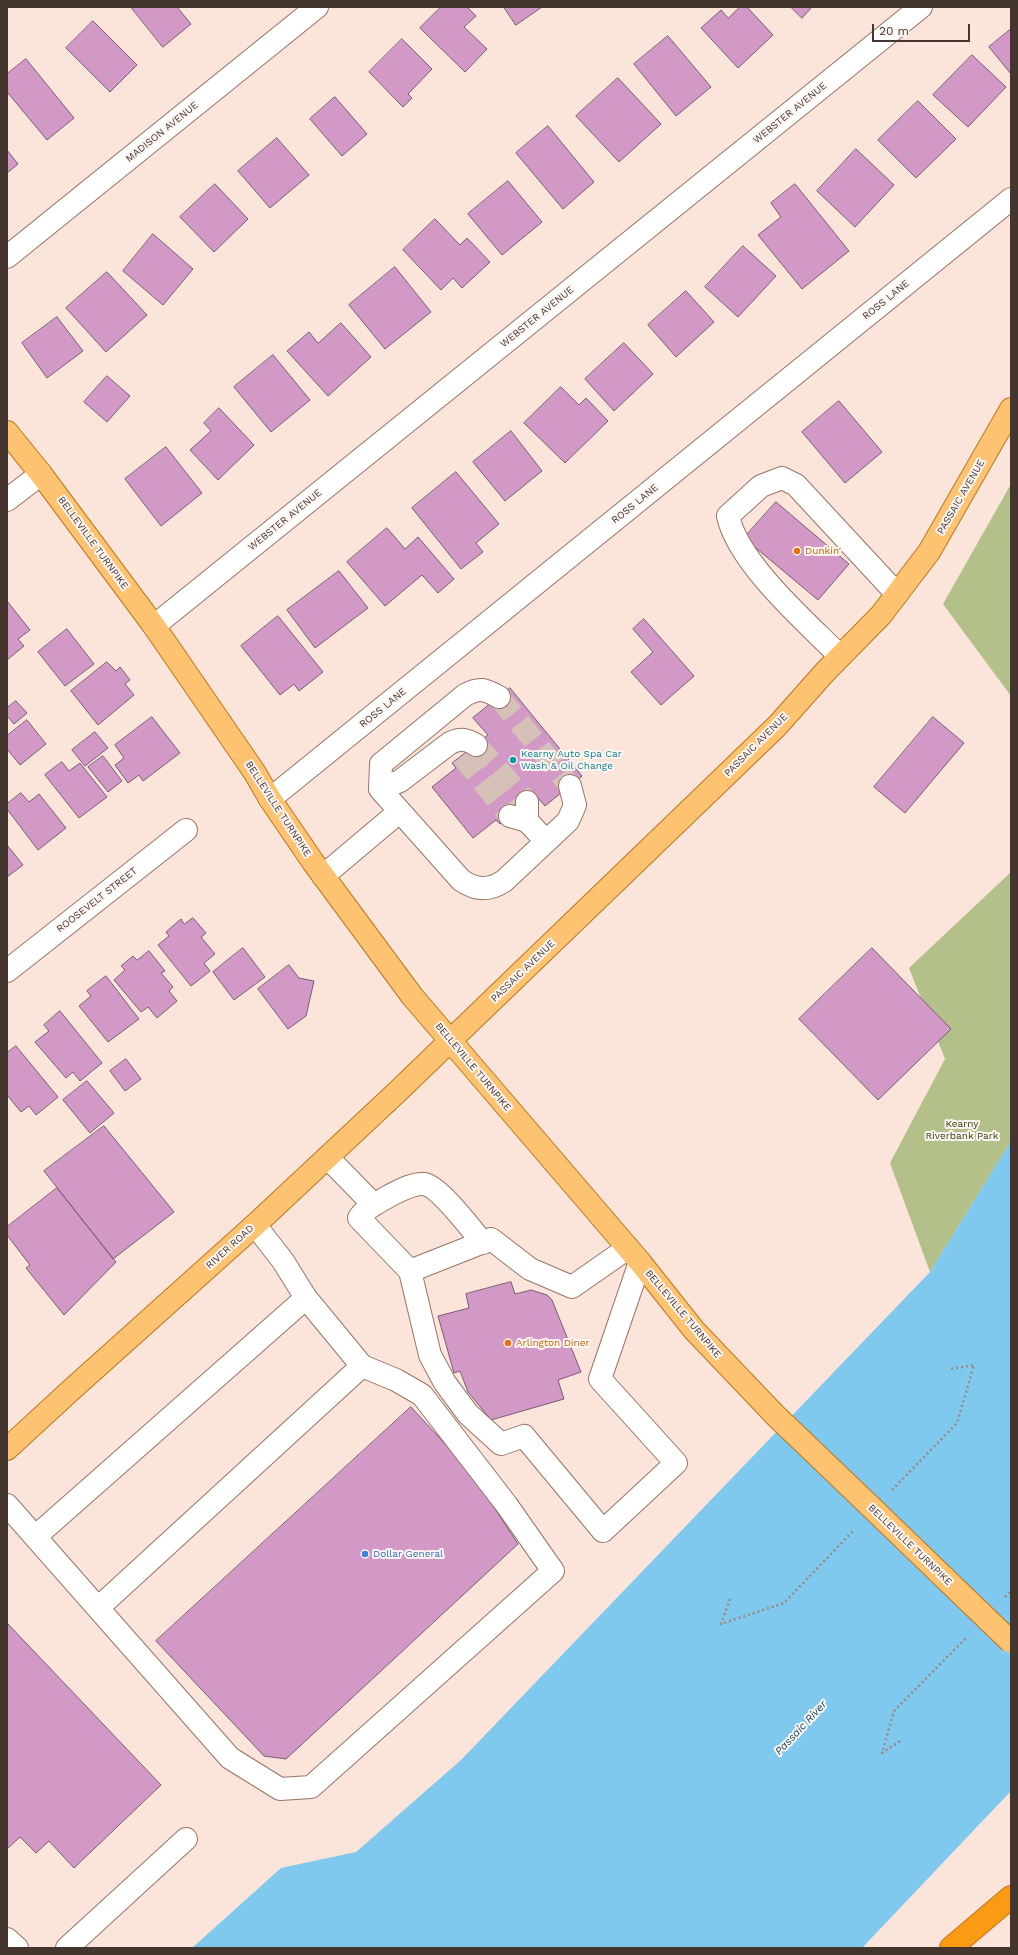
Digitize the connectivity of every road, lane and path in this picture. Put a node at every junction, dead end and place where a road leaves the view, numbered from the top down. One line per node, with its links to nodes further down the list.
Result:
1 (316, 7): 4 (street, MADISON AVENUE)
2 (921, 7): 10 (street, WEBSTER AVENUE)
3 (1007, 206): 16 (street, ROSS LANE)
4 (7, 257)
5 (1011, 409): 9 (main road, PASSAIC AVENUE)
6 (7, 432): 7 (main road, BELLEVILLE TURNPIKE)
7 (42, 474): 8 (street); 10 (main road, BELLEVILLE TURNPIKE)
8 (7, 500)
9 (897, 594): 11 (main road, PASSAIC AVENUE); 11 (street)
10 (154, 626): 16 (main road, BELLEVILLE TURNPIKE)
11 (840, 656): 23 (main road, PASSAIC AVENUE)
12 (499, 697): 15 (street)
13 (463, 748): 15 (street)
14 (570, 786): 20 (street)
15 (380, 789): 17 (street)
16 (270, 799): 21 (main road, BELLEVILLE TURNPIKE)
17 (399, 812): 20 (street); 21 (street)
18 (521, 813): 20 (street)
19 (186, 830): 22 (street, ROOSEVELT STREET)
20 (546, 841)
21 (323, 876): 23 (main road, BELLEVILLE TURNPIKE)
22 (7, 971)
23 (450, 1041): 24 (main road, RIVER ROAD); 28 (main road, BELLEVILLE TURNPIKE)
24 (328, 1158): 25 (street); 26 (main road, RIVER ROAD)
25 (374, 1205): 27 (street); 29 (street)
26 (254, 1225): 30 (street); 32 (main road, RIVER ROAD)
27 (483, 1243): 28 (street); 29 (street)
28 (634, 1255): 29 (street); 39 (main road, BELLEVILLE TURNPIKE, bridge)
29 (410, 1271)
30 (306, 1298): 31 (street); 34 (street)
31 (362, 1366): 37 (street); 37 (street)
32 (7, 1449)
33 (7, 1505): 34 (street)
34 (35, 1537): 37 (street)
35 (1011, 1591): 36 (path)
36 (1000, 1602)
37 (98, 1608)
38 (968, 1635): 40 (path)
39 (1011, 1642)
40 (900, 1741)
41 (186, 1839): 45 (street)
42 (1011, 1897): 46 (highway)
43 (7, 1939): 44 (street)
44 (17, 1948)
45 (67, 1948)
46 (951, 1948)

